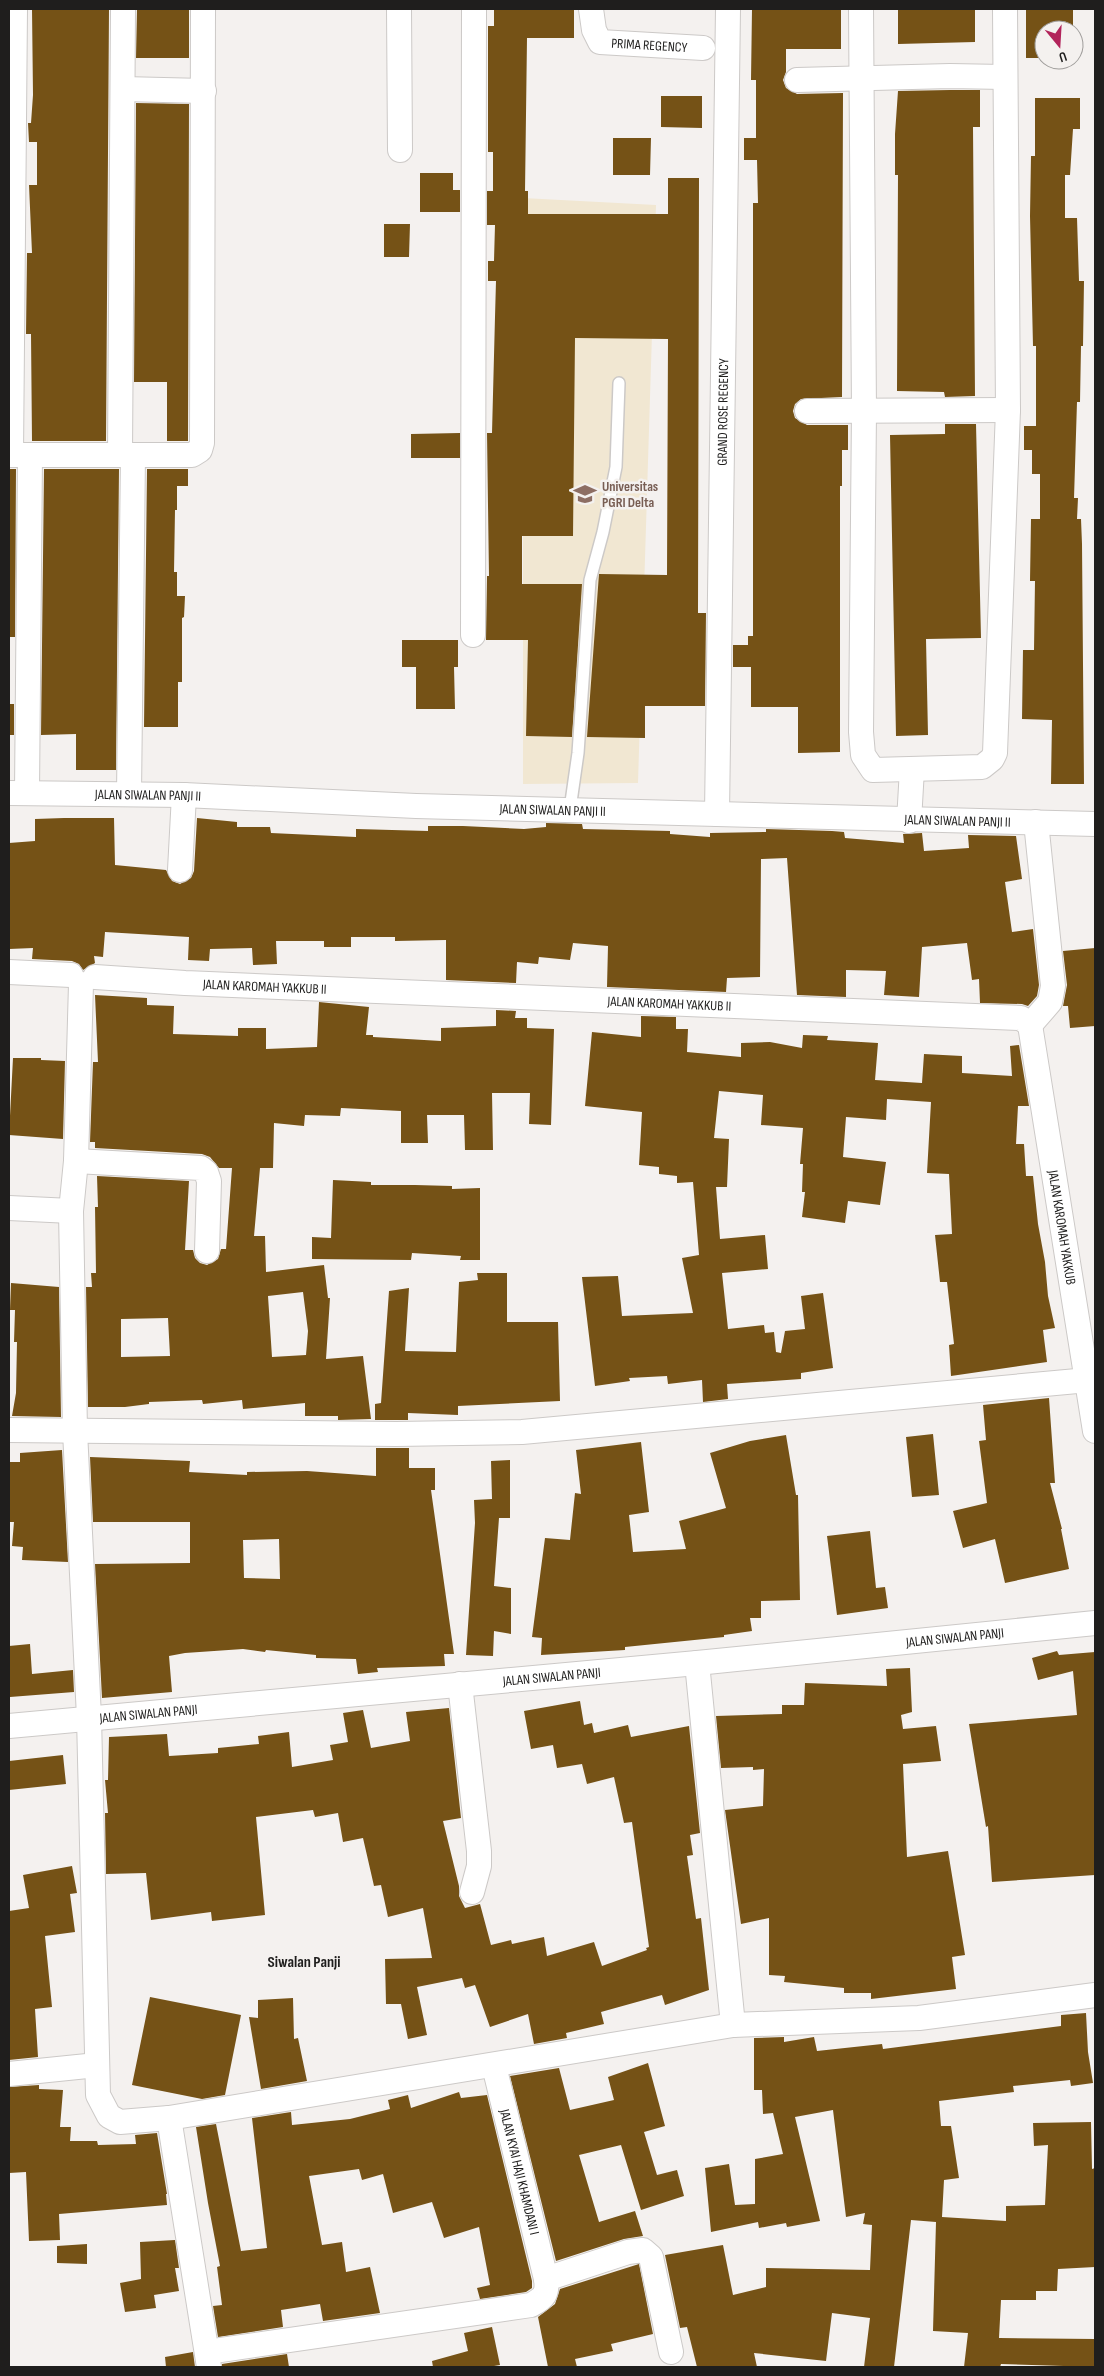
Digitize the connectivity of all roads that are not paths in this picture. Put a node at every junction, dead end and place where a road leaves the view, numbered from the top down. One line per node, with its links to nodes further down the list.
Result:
1 (16, 9): 14 (street)
2 (123, 9): 15 (street)
3 (203, 9): 16 (street)
4 (400, 9): 17 (street)
5 (474, 9): 24 (street)
6 (591, 9): 10 (street, PRIMA REGENCY)
7 (728, 9): 30 (street, GRAND ROSE REGENCY)
8 (861, 9): 12 (street)
9 (1005, 9): 11 (street)
10 (703, 48)
11 (1004, 77): 12 (street); 19 (street)
12 (861, 79): 13 (street); 21 (street)
13 (798, 80)
14 (12, 88): 22 (street)
15 (123, 89): 16 (street); 23 (street)
16 (204, 92): 23 (street)
17 (400, 150)
18 (619, 383): 29 (lane)
19 (1008, 410): 21 (street); 25 (street)
20 (807, 411): 21 (street)
21 (864, 411): 25 (street)
22 (17, 455): 23 (street); 26 (street)
23 (126, 455): 27 (street)
24 (473, 635)
25 (912, 768): 31 (street)
26 (18, 793): 27 (street, JALAN SIWALAN PANJI II)
27 (129, 794): 28 (street, JALAN SIWALAN PANJI II)
28 (184, 795): 29 (street, JALAN SIWALAN PANJI II); 34 (street)
29 (570, 809): 30 (street, JALAN SIWALAN PANJI II)
30 (717, 814): 31 (street, JALAN SIWALAN PANJI II)
31 (909, 820): 32 (street, JALAN SIWALAN PANJI II)
32 (1036, 822): 33 (street, JALAN SIWALAN PANJI II); 37 (street)
33 (1095, 824)
34 (180, 870)
35 (9, 972): 36 (street)
36 (82, 979): 37 (street, JALAN KAROMAH YAKKUB II); 38 (street)
37 (1030, 1025): 42 (street, JALAN KAROMAH YAKKUB)
38 (76, 1161): 40 (street); 41 (street)
39 (9, 1208): 40 (street)
40 (71, 1212): 45 (street)
41 (207, 1251)
42 (1088, 1380): 44 (street, JALAN KAROMAH YAKKUB); 45 (street)
43 (9, 1430): 45 (street)
44 (1095, 1431)
45 (75, 1432): 49 (street)
46 (1095, 1623): 47 (street, JALAN SIWALAN PANJI)
47 (697, 1662): 48 (street, JALAN SIWALAN PANJI); 53 (street)
48 (460, 1684): 49 (street, JALAN SIWALAN PANJI); 51 (street)
49 (89, 1717): 50 (street, JALAN SIWALAN PANJI); 54 (street)
50 (9, 1726)
51 (472, 1892)
52 (1095, 1995): 53 (street)
53 (733, 2025): 55 (street)
54 (98, 2065): 56 (street); 57 (street)
55 (494, 2066): 57 (street); 58 (street, JALAN KYAI HAJI KHAMDANI I)
56 (9, 2074)
57 (170, 2118): 60 (street)
58 (546, 2279): 59 (street); 60 (street)
59 (671, 2352)
60 (208, 2360)

